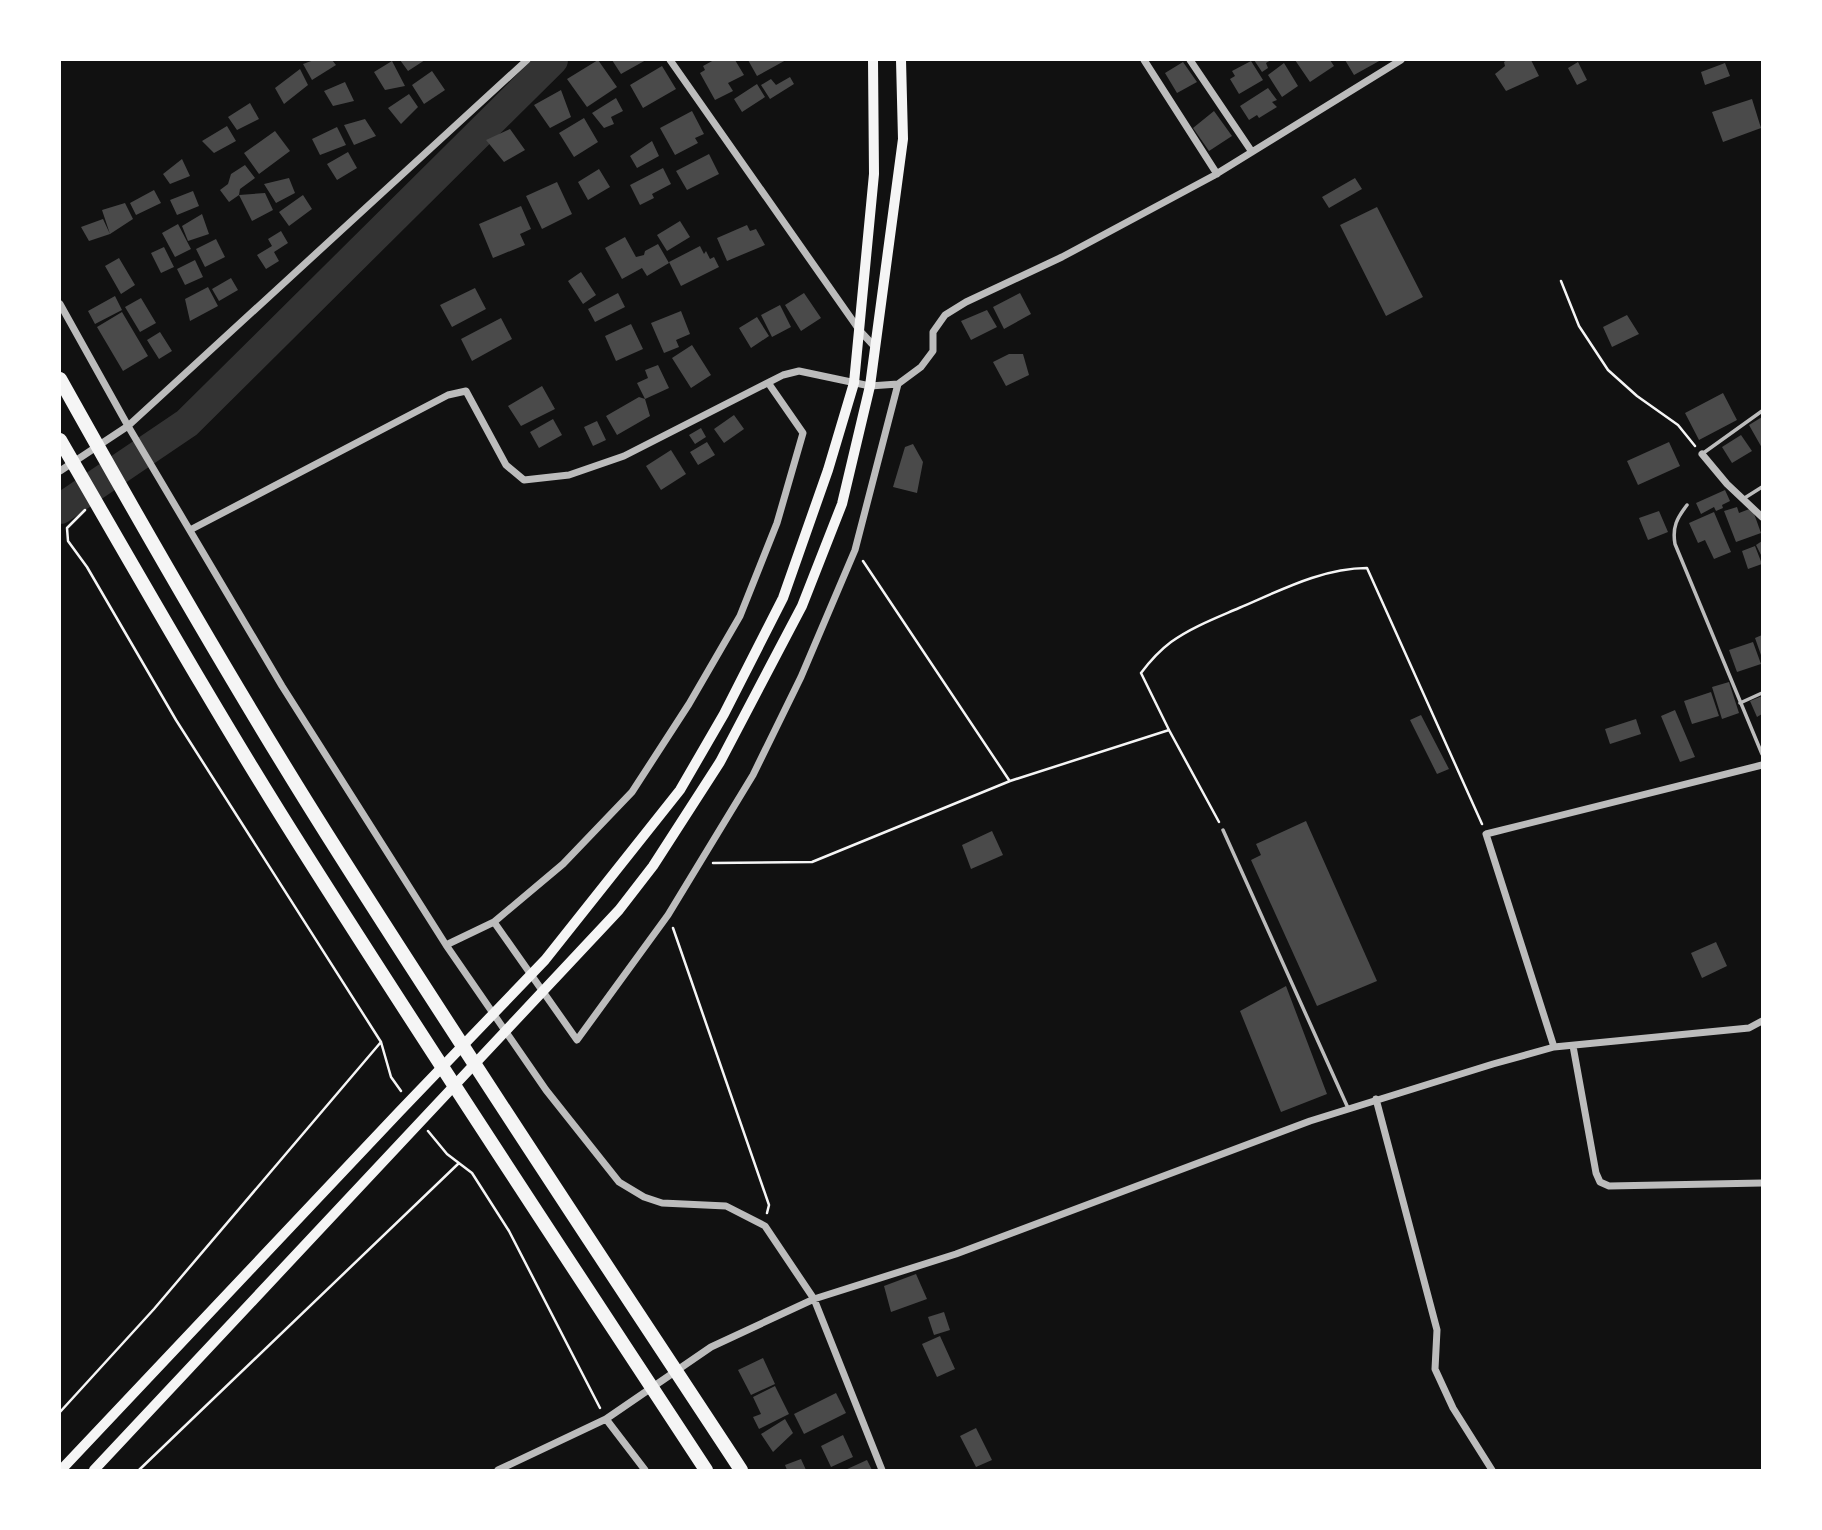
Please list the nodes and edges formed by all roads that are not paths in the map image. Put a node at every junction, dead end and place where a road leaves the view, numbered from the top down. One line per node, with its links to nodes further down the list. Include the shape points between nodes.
1 (527, 60): 19 (street)
2 (670, 60): 11 (street)
3 (873, 60): 11 (main road, via 874,174)
4 (901, 60): 12 (main road, via 903,139)
5 (1144, 60): 9 (street)
6 (1190, 60): 8 (street)
7 (1401, 60): 8 (street)
8 (1252, 152): 9 (street)
9 (1217, 174): 16 (street, via 945,315 933,332 933,351)
10 (60, 304): 19 (street)
11 (860, 331): 12 (street); 14 (main road)
12 (875, 347): 17 (main road)
13 (60, 379): 48 (highway, via 333,844)
14 (854, 383): 15 (street, via 799,371); 17 (street); 43 (main road, via 783,598 680,790 545,960)
15 (769, 384): 27 (street, via 624,456 569,475 524,480 506,465 466,391 448,395); 33 (street, via 803,433 777,523 740,616 632,792 563,864)
16 (898, 384): 17 (street); 33 (street, via 855,550 801,677 753,775 668,915 577,1040)
17 (870, 386): 44 (main road, via 842,504 802,606 720,762 653,866 619,910)
18 (1762, 411): 21 (lane)
19 (128, 426): 22 (street); 27 (street)
20 (62, 446): 47 (highway, via 94,509 301,848)
21 (1702, 454): 24 (street)
22 (60, 471)
23 (1762, 487): 24 (lane)
24 (1744, 499): 26 (street)
25 (1687, 505): 29 (lane, via 1676,521 1675,544)
26 (1762, 517)
27 (190, 530): 34 (street, via 282,686)
28 (1762, 693): 29 (lane)
29 (1740, 703): 30 (lane)
30 (1762, 754)
31 (1762, 765): 37 (street, via 1486,834)
32 (1223, 830): 39 (lane)
33 (494, 922): 34 (street)
34 (446, 945): 41 (street, via 546,1090 619,1182 662,1203 726,1206 765,1226)
35 (1762, 1021): 36 (street, via 1749,1028)
36 (1573, 1046): 37 (street); 40 (street, via 1600,1182 1609,1186)
37 (1554, 1048): 38 (street)
38 (1376, 1099): 39 (street); 50 (street, via 1437,1330 1435,1369)
39 (1348, 1108): 41 (street, via 956,1254)
40 (1762, 1183)
41 (814, 1299): 42 (street, via 711,1347); 49 (street)
42 (606, 1419): 45 (street); 46 (street)
43 (61, 1471)
44 (94, 1471)
45 (498, 1471)
46 (645, 1471)
47 (706, 1471)
48 (741, 1471)
49 (882, 1471)
50 (1492, 1471)

